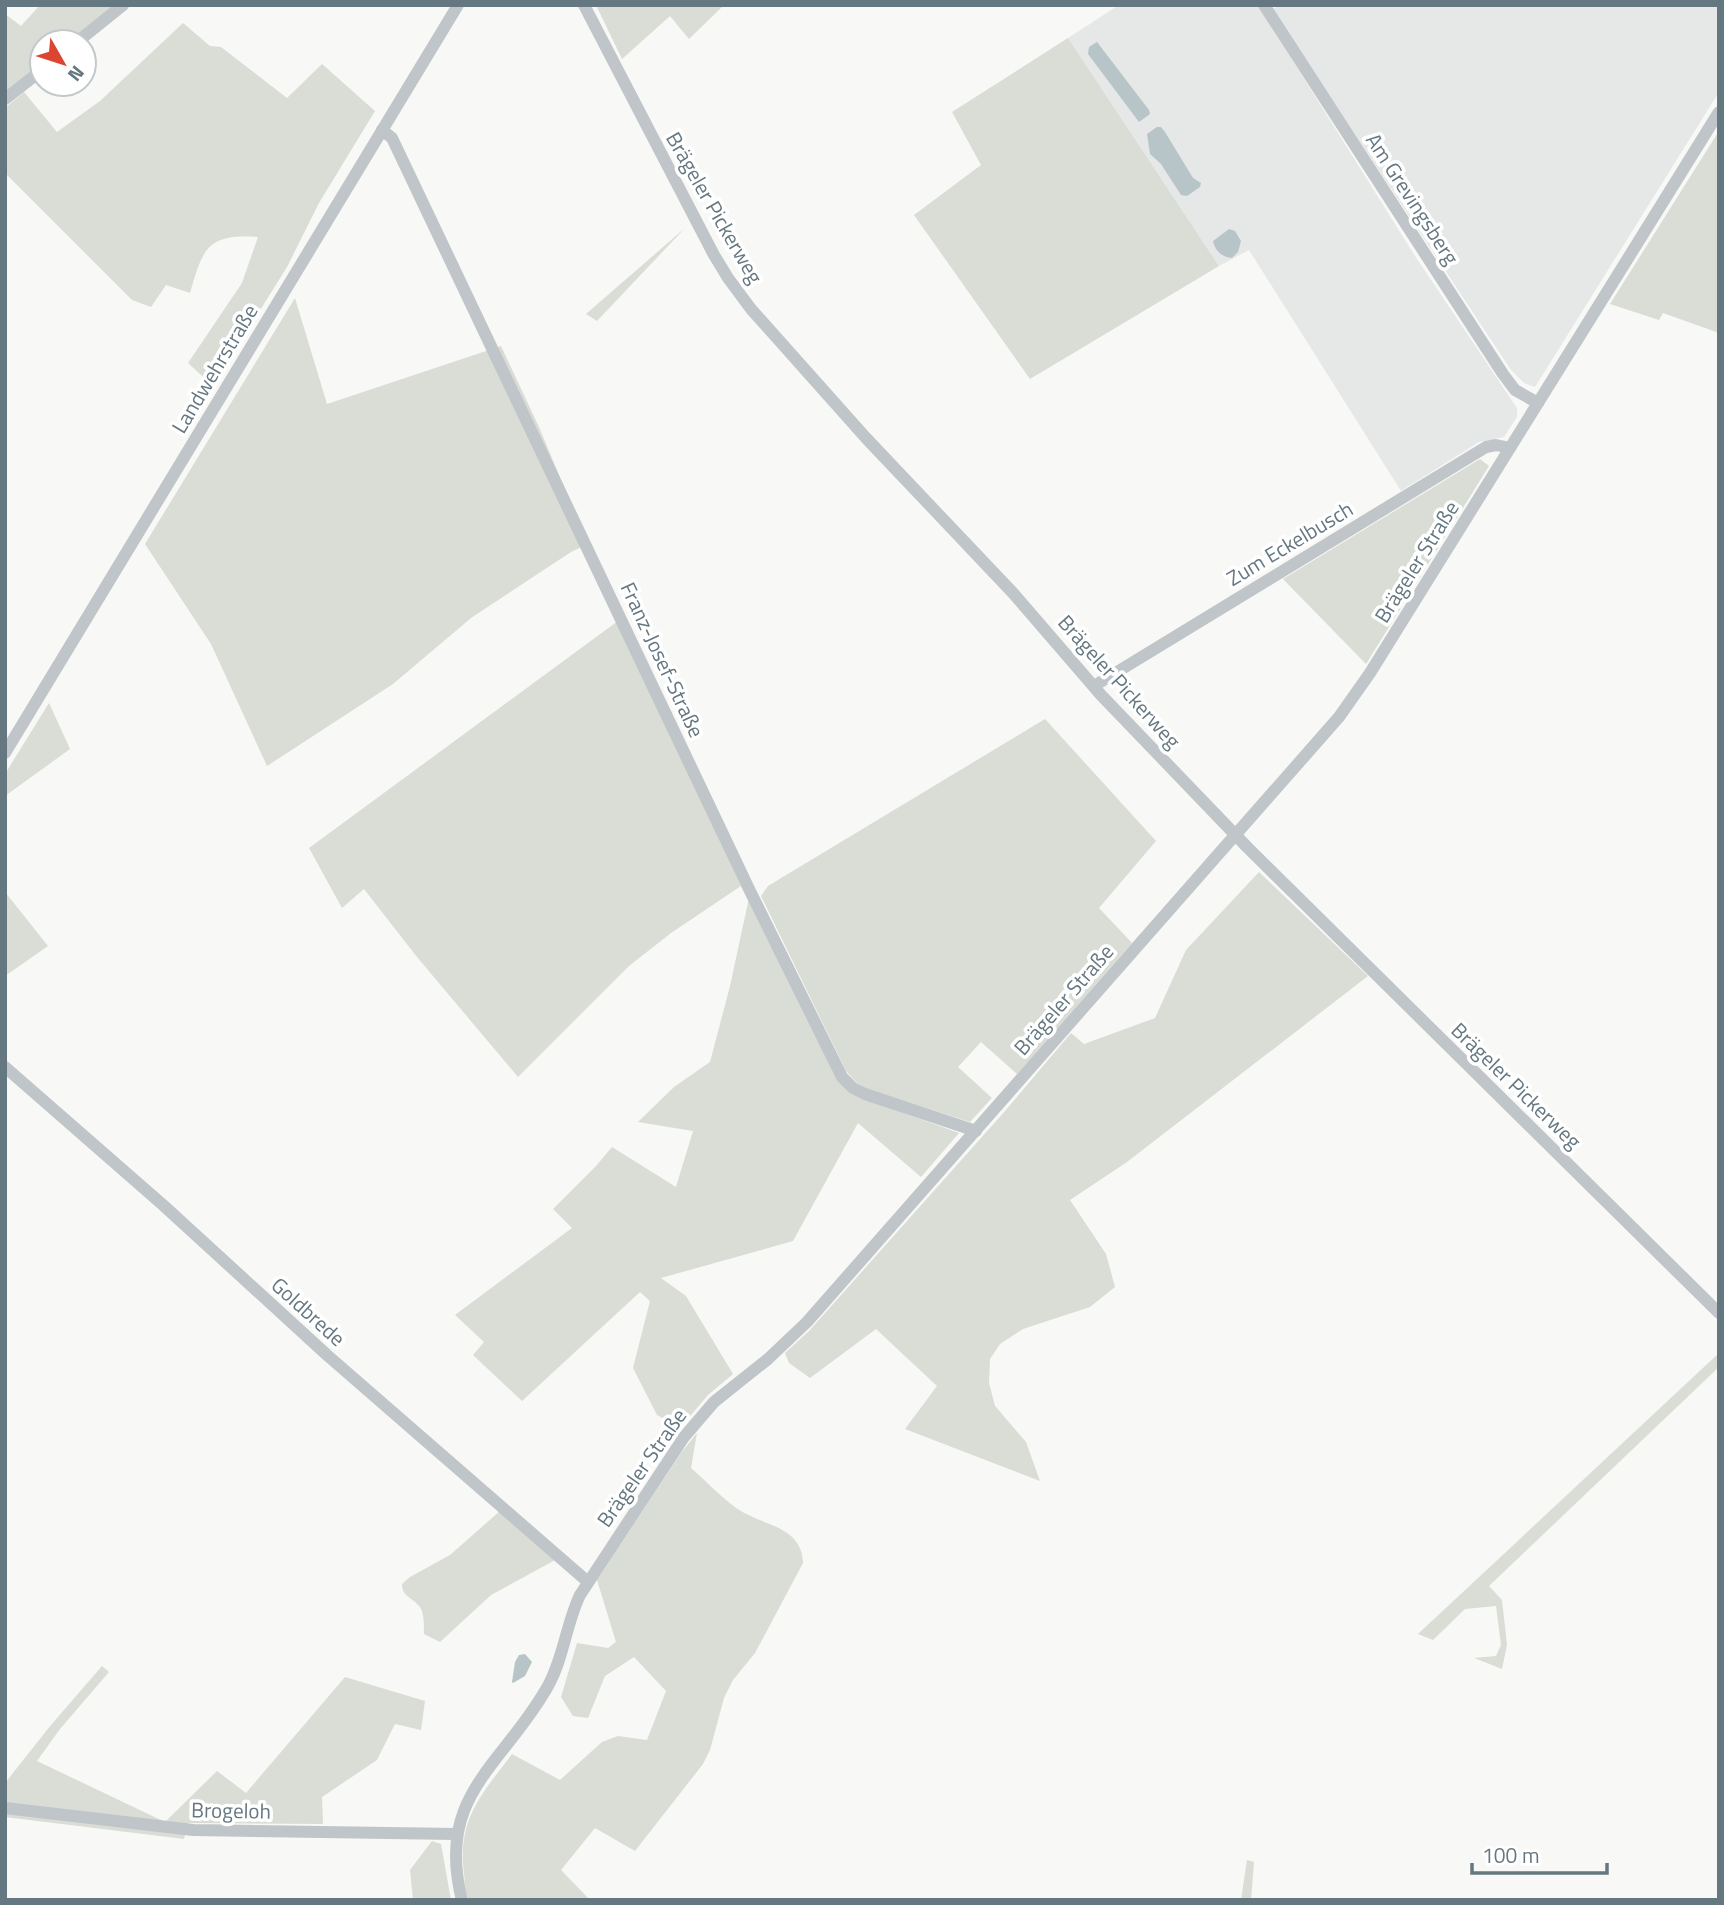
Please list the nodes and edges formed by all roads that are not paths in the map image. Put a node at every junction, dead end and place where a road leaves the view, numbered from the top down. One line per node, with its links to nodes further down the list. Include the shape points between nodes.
1 (123, 5): 5 (street)
2 (458, 5): 9 (street, Landwehrstraße)
3 (584, 5): 12 (street, Brägeler Pickerweg, via 728,278 751,309)
4 (1264, 5): 10 (street, Am Grevingsberg, via 1503,374 1515,390)
5 (94, 28)
6 (28, 81): 7 (street)
7 (5, 100)
8 (1719, 112): 10 (street, Brägeler Straße)
9 (382, 131): 13 (street, Landwehrstraße); 16 (street, Franz-Josef-Straße, via 392,138 842,1077 865,1094)
10 (1538, 403): 11 (street, Brägeler Straße)
11 (1510, 448): 12 (street, Zum Eckelbusch, via 1486,447); 14 (street, Brägeler Straße, via 1356,695)
12 (1094, 686): 14 (street, Brägeler Pickerweg)
13 (5, 753)
14 (1236, 835): 16 (street, Brägeler Straße); 17 (street, Brägeler Pickerweg)
15 (5, 1067): 18 (street, Goldbrede)
16 (976, 1130): 18 (street, Brägeler Straße, via 807,1322 698,1419)
17 (1719, 1313)
18 (588, 1582): 20 (street, Brägeler Straße, via 573,1608 550,1683 474,1790)
19 (5, 1808): 20 (street, Brogeloh, via 193,1830)
20 (456, 1834): 21 (street, Brägeler Straße, via 455,1864)
21 (462, 1900)

